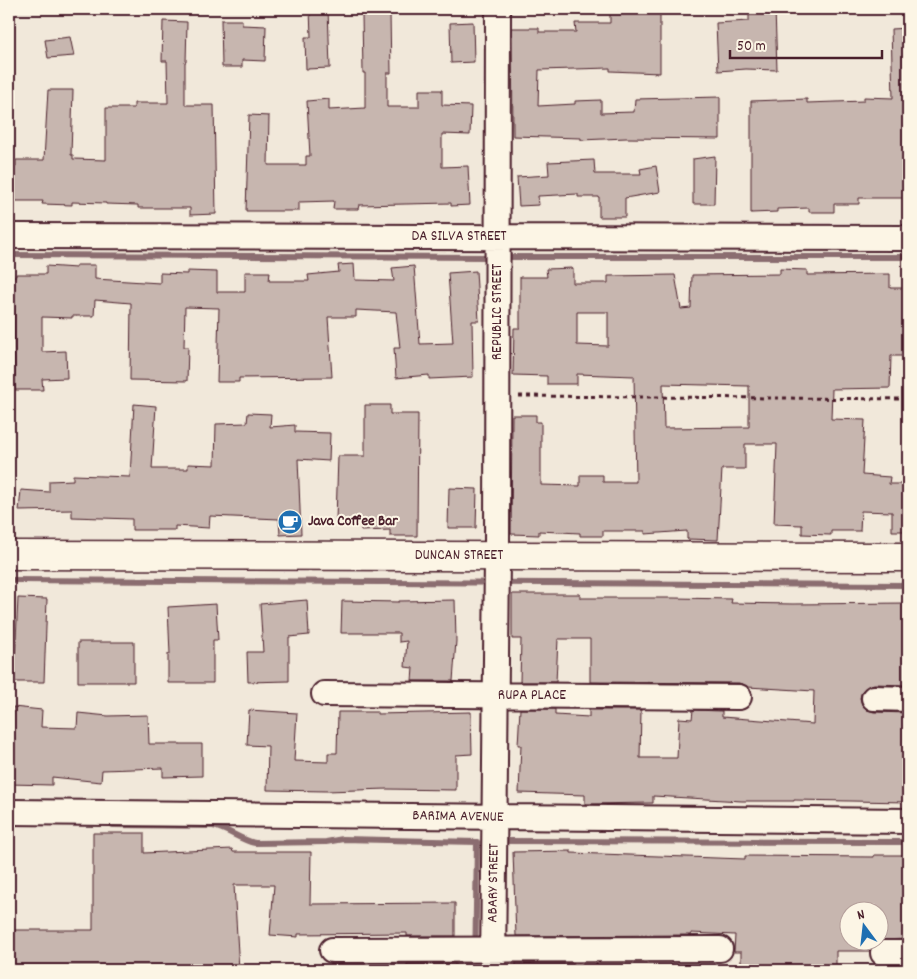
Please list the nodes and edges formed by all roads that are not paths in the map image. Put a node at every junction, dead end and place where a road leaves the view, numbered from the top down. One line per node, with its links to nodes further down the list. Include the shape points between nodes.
1 (498, 9): 4 (street, REPUBLIC STREET)
2 (9, 236): 4 (street, DA SILVA STREET)
3 (908, 238): 4 (street, DA SILVA STREET)
4 (498, 240): 7 (street, REPUBLIC STREET)
5 (9, 556): 7 (street, DUNCAN STREET)
6 (908, 557): 7 (street, DUNCAN STREET)
7 (497, 562): 9 (street, ABARY STREET)
8 (324, 694): 9 (street, RUPA PLACE)
9 (496, 696): 10 (street, RUPA PLACE); 15 (street, ABARY STREET)
10 (739, 697)
11 (874, 698): 12 (street)
12 (908, 699)
13 (9, 812): 15 (street, BARIMA AVENUE)
14 (908, 821): 15 (street, BARIMA AVENUE)
15 (494, 822): 20 (street, ABARY STREET)
16 (332, 950): 20 (street)
17 (720, 950): 20 (street)
18 (883, 953): 19 (street)
19 (908, 953)
20 (485, 955)

